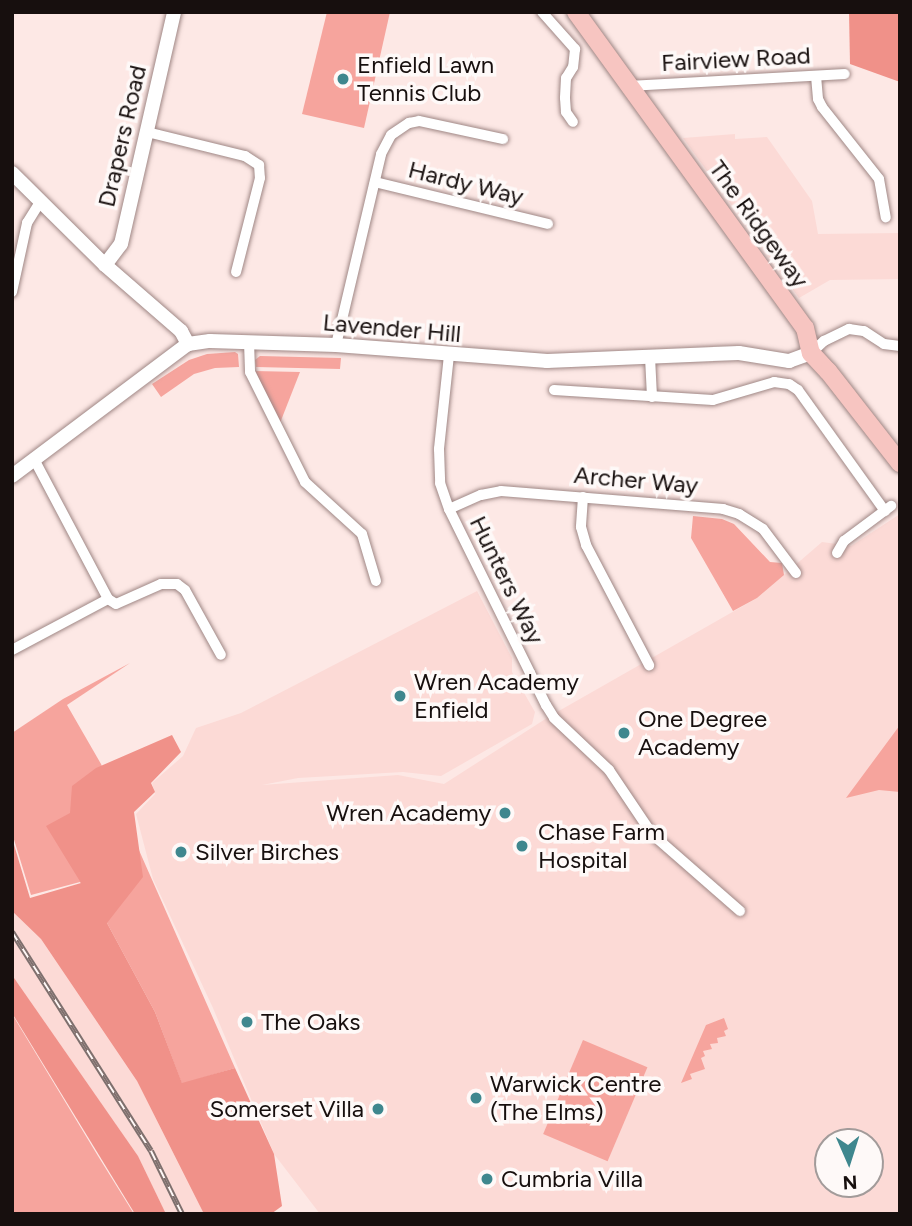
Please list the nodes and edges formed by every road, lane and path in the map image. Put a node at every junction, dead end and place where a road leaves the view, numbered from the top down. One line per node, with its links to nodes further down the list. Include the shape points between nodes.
1 (174, 12): 8 (street, Drapers Road)
2 (542, 12): 7 (street, via 575,49 565,98)
3 (576, 12): 6 (main road, The Ridgeway)
4 (845, 74): 5 (street, Fairview Road)
5 (816, 76): 6 (street, Fairview Road); 13 (street, via 822,107 878,179)
6 (629, 86): 22 (main road, The Ridgeway, via 805,328)
7 (573, 122)
8 (147, 132): 15 (street, Drapers Road, via 121,244); 16 (street, via 245,156 259,165 260,178)
9 (503, 139): 11 (street, Hardy Way, via 430,121 409,123 385,145)
10 (12, 173): 12 (street)
11 (375, 182): 14 (street, Hardy Way); 20 (street, Hardy Way)
12 (41, 201): 15 (street); 17 (street, via 27,223)
13 (886, 217)
14 (548, 224)
15 (105, 265): 19 (street, via 181,331)
16 (236, 272)
17 (12, 292)
18 (249, 342): 19 (street, Lavender Hill); 20 (street, Lavender Hill); 34 (street, via 250,372 305,482 362,534)
19 (187, 345): 27 (street)
20 (336, 345): 23 (street, Lavender Hill)
21 (900, 346): 22 (street, via 888,346 864,331 849,329)
22 (811, 353): 24 (street, Lavender Hill, via 789,360 739,354); 28 (main road, The Ridgeway)
23 (449, 355): 24 (street, Lavender Hill, via 547,361); 31 (street, Hunters Way, via 438,471)
24 (650, 357): 26 (street)
25 (554, 390): 26 (street)
26 (652, 397): 32 (street, via 713,400 774,382 798,390 888,508 844,541)
27 (34, 459): 29 (street); 35 (street)
28 (900, 463)
29 (12, 476)
30 (583, 497): 31 (street, Archer Way, via 491,492); 33 (street, Archer Way, via 739,514 762,529); 38 (street, via 586,545)
31 (449, 509): 39 (street, Hunters Way, via 554,718 610,770 652,834)
32 (836, 553)
33 (796, 573)
34 (376, 581)
35 (108, 599): 36 (street); 37 (street, via 116,604 161,584 177,584 185,590)
36 (12, 650)
37 (221, 654)
38 (649, 665)
39 (740, 911)

